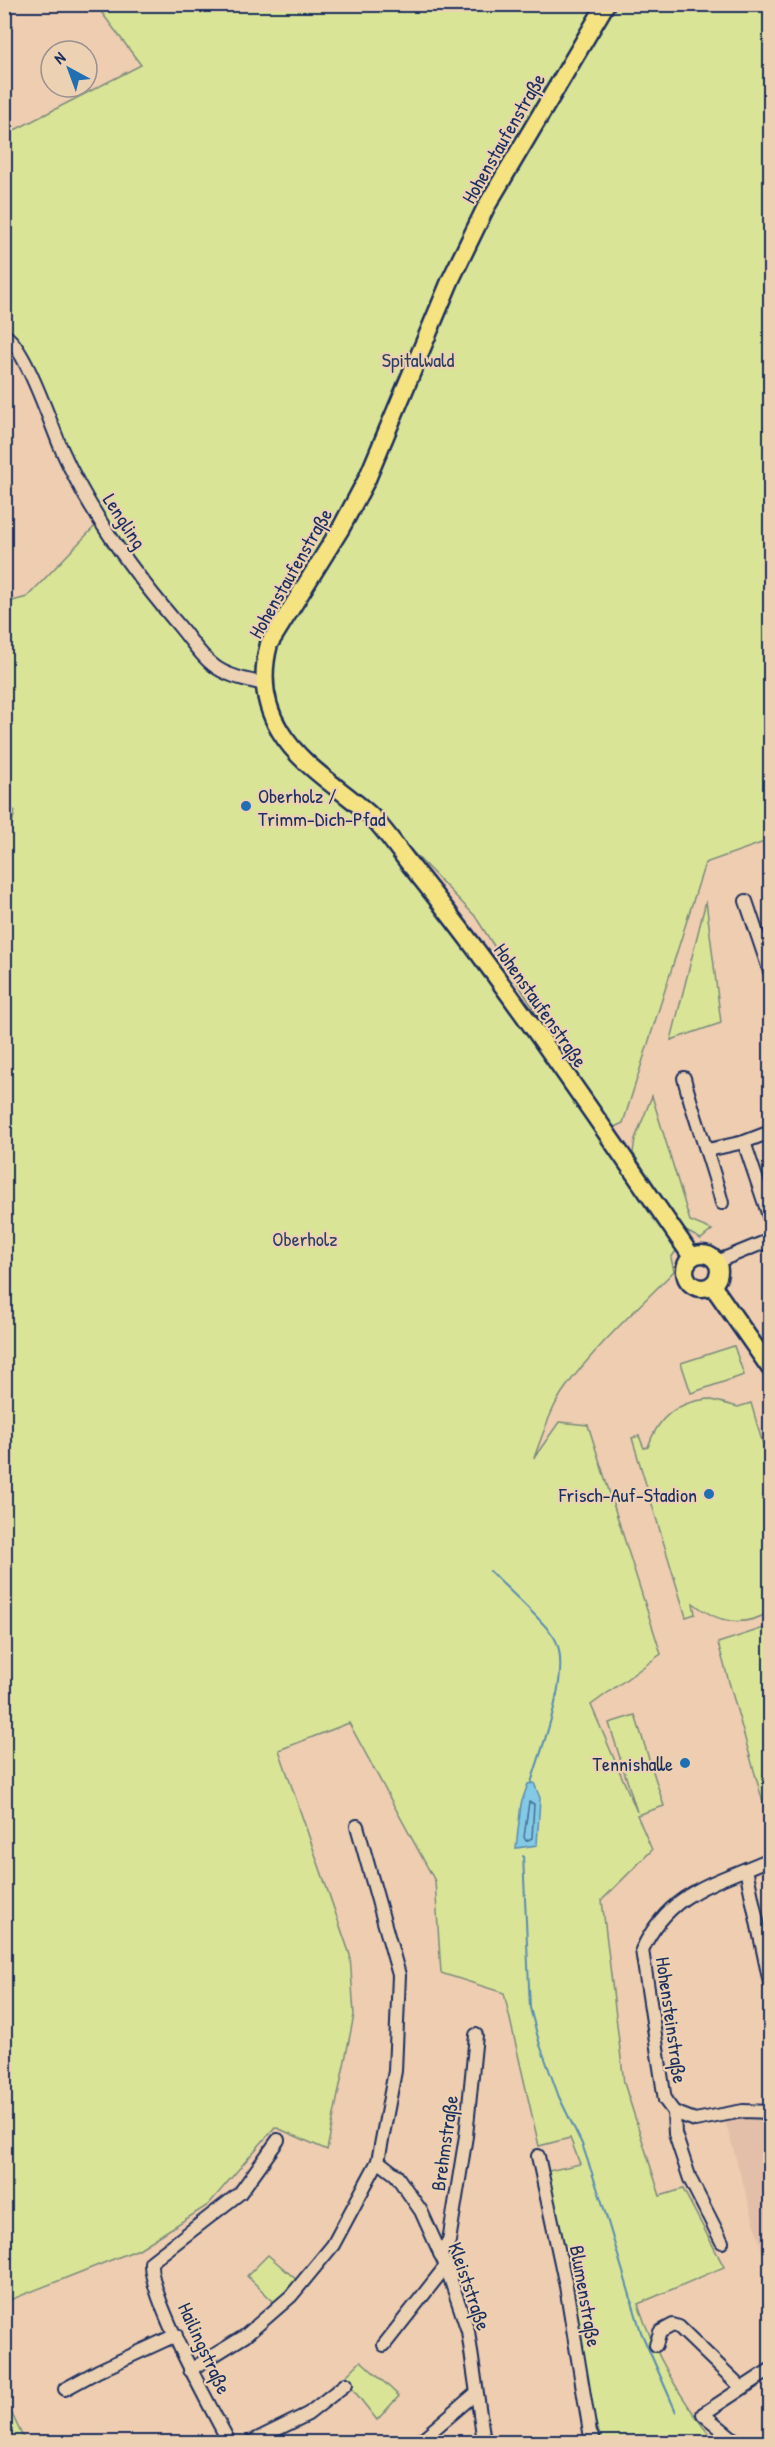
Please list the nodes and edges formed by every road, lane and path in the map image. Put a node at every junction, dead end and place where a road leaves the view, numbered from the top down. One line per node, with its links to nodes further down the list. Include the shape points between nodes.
1 (606, 4): 3 (main road, Hohenstaufenstraße, via 486,207 451,279 367,480 269,644)
2 (4, 335): 3 (street, Lengling, via 22,356 62,450 99,522 155,598 213,665)
3 (264, 684): 13 (main road, Hohenstaufenstraße, via 270,712 280,732 303,759 371,816 464,932)
4 (746, 901): 5 (street)
5 (771, 972)
6 (684, 1078): 9 (street, via 700,1138)
7 (771, 1132): 8 (street)
8 (744, 1142): 9 (street); 11 (street)
9 (708, 1150): 10 (street)
10 (722, 1203)
11 (771, 1219)
12 (771, 1240): 14 (street)
13 (692, 1257): 14 (main road, via 708,1255); 15 (main road, via 686,1266 688,1282 699,1288)
14 (716, 1262): 15 (main road, via 719,1274)
15 (712, 1285): 16 (main road)
16 (771, 1368)
17 (357, 1826): 26 (street, via 399,1975 394,2071)
18 (771, 1859): 19 (street, Hohensteinstraße)
19 (746, 1869): 20 (street); 22 (street, Hohensteinstraße, via 708,1882 675,1905 651,1932 642,1950 664,2100)
20 (771, 1983)
21 (476, 2035): 28 (street, Brehmstraße, via 466,2136)
22 (674, 2112): 23 (street, Hohensteinstraße, via 695,2120 743,2110); 27 (street, Hohensteinstraße, via 675,2134 690,2179)
23 (771, 2112)
24 (278, 2140): 29 (street, Hailingstraße, via 240,2193 152,2262)
25 (538, 2157): 42 (street, Blumenstraße)
26 (378, 2161): 28 (street, Kleiststraße, via 396,2175 421,2211); 32 (street, via 333,2246 291,2296 245,2336)
27 (722, 2242)
28 (443, 2260): 30 (street, Brehmstraße); 37 (street, Kleiststraße, via 468,2331)
29 (176, 2335): 32 (street, Hailingstraße); 36 (street)
30 (384, 2345)
31 (656, 2345): 35 (street, via 660,2332 673,2325 679,2327)
32 (190, 2370): 38 (street, Hailingstraße)
33 (771, 2370): 35 (street)
34 (346, 2384): 39 (street, via 308,2414)
35 (741, 2387): 43 (street, via 703,2414)
36 (65, 2389)
37 (476, 2394): 40 (street); 41 (street, Kleiststraße)
38 (229, 2442)
39 (251, 2442)
40 (420, 2442)
41 (484, 2442)
42 (595, 2442)
43 (737, 2442)

